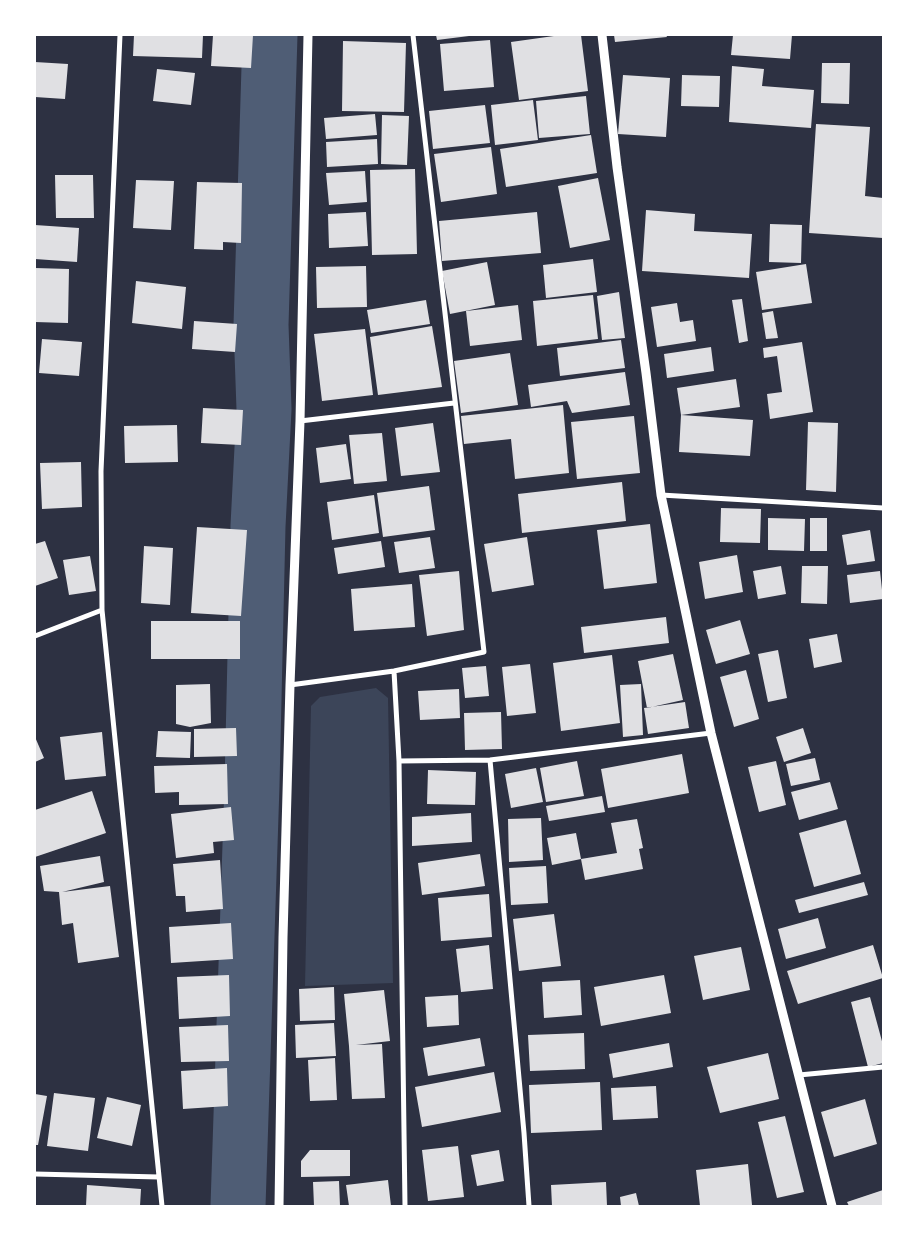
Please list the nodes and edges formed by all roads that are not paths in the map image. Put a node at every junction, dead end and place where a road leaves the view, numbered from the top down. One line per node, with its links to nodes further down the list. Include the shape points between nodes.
1 (120, 35): 9 (street, via 101,471)
2 (308, 35): 6 (street)
3 (413, 35): 5 (street)
4 (602, 35): 7 (street)
5 (454, 403): 6 (street); 11 (street, via 484,652)
6 (300, 421): 12 (street)
7 (661, 494): 8 (street); 13 (street)
8 (883, 508)
9 (102, 610): 10 (street); 19 (street)
10 (35, 636)
11 (394, 671): 12 (street); 15 (street)
12 (290, 685): 21 (street)
13 (711, 733): 14 (street); 17 (street)
14 (490, 760): 15 (street); 23 (street)
15 (399, 762): 22 (street)
16 (883, 1067): 17 (street)
17 (799, 1074): 24 (street)
18 (35, 1174): 19 (street)
19 (159, 1177): 20 (street)
20 (162, 1206)
21 (279, 1206)
22 (405, 1206)
23 (529, 1206)
24 (832, 1206)

